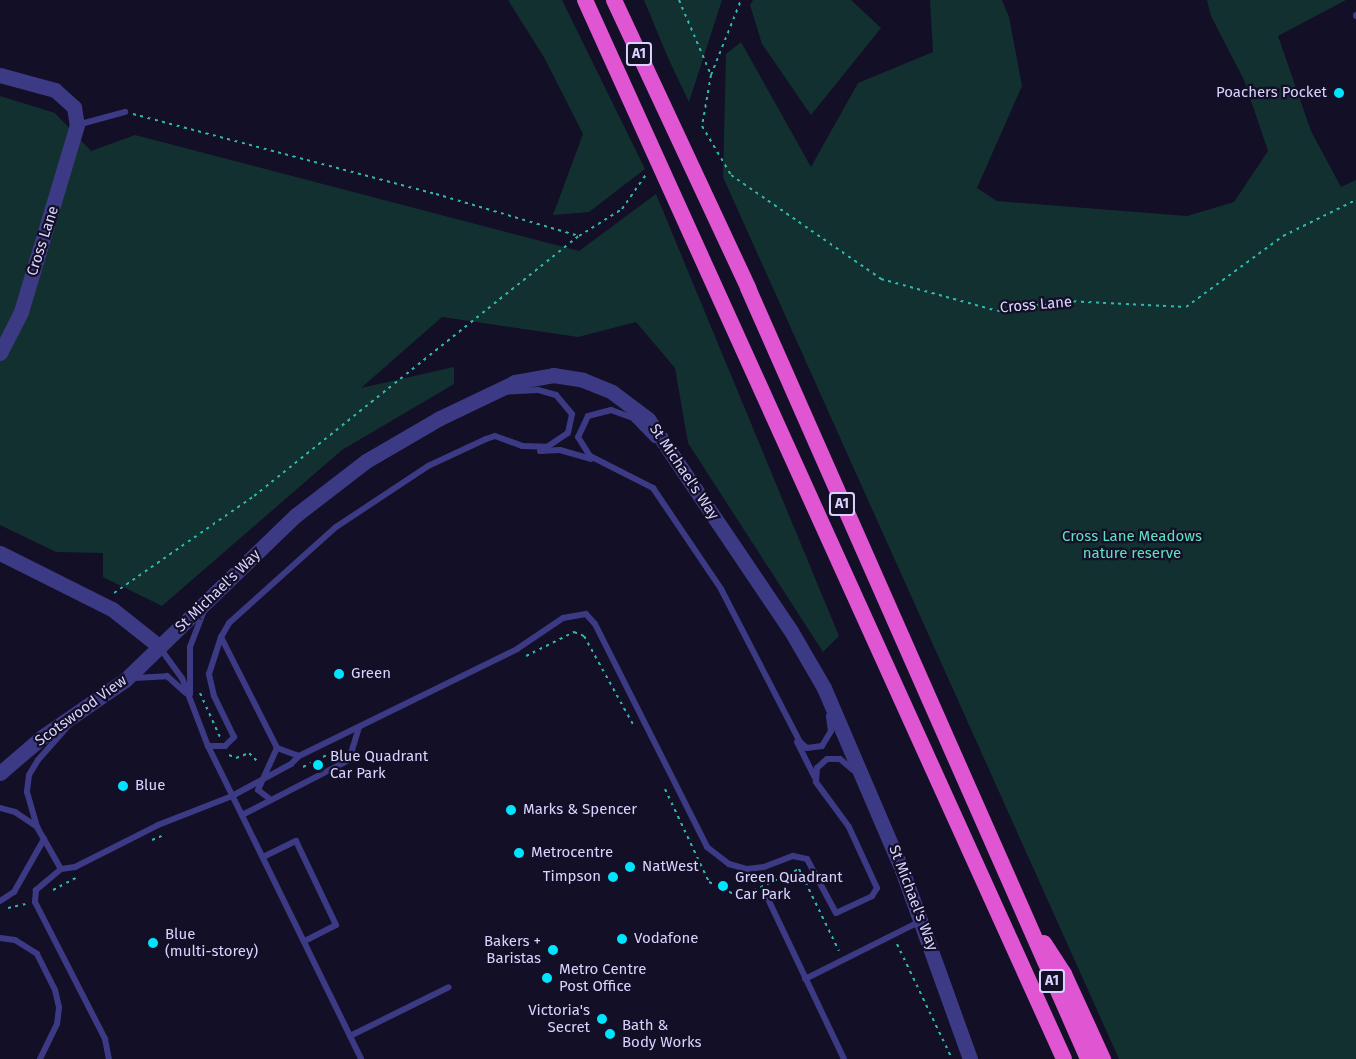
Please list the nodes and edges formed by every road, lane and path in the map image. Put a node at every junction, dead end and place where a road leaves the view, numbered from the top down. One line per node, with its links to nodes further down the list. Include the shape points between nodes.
1 (585, 0): 61 (highway, A1)
2 (614, 0): 53 (highway, A1, via 748,288)
3 (679, 0): 6 (path)
4 (741, 0): 6 (path)
5 (0, 75): 8 (street, via 55,90 74,107)
6 (711, 75): 10 (path, Cross Lane, via 702,126 731,175 881,279 998,310 1066,301 1186,307 1283,236)
7 (125, 112): 8 (lane); 11 (path, via 413,187)
8 (77, 125): 12 (street, Cross Lane, via 21,312)
9 (647, 172): 11 (path, via 622,209)
10 (1356, 200)
11 (579, 236): 19 (path, via 254,496)
12 (0, 353)
13 (493, 393): 14 (lane, via 547,392 563,401 572,414 571,428 563,439 547,447); 16 (street, St Michael's Way, via 515,382 553,375 583,380 638,409); 18 (street, St Michael's Way, via 440,418 358,467 296,515)
14 (522, 446): 15 (lane, via 560,450); 20 (lane, via 504,438 486,439 400,483 336,526 229,622)
15 (598, 461): 16 (lane, via 581,445 579,430 588,416 611,410 633,418); 29 (lane, via 653,488 722,589)
16 (681, 469): 24 (street, St Michael's Way, via 791,631)
17 (0, 553): 19 (street)
18 (210, 598): 21 (street, St Michael's Way); 25 (lane, via 190,647)
19 (104, 604): 21 (street, via 139,627)
20 (220, 637): 31 (lane, via 209,674 214,696 234,737 225,746); 32 (lane)
21 (160, 647): 23 (street, Scotswood View); 25 (lane, via 175,666)
22 (521, 658): 28 (path, via 574,633 584,636)
23 (125, 680): 25 (lane, via 155,674 167,676); 26 (street, Scotswood View)
24 (824, 688): 29 (lane, via 831,731 828,740 818,748 807,748); 43 (street, St Michael's Way)
25 (190, 698): 31 (lane)
26 (80, 712): 35 (street, Scotswood View); 44 (lane, via 29,775 27,792)
27 (360, 728): 30 (lane); 33 (lane); 37 (lane, via 517,649 563,618 581,613 595,624 707,848 729,864 747,869 793,856 807,859 836,913 876,893 877,888 849,827)
28 (638, 733)
29 (793, 733): 37 (lane)
30 (355, 740): 34 (path); 40 (lane, via 353,753 343,765)
31 (208, 746): 39 (lane)
32 (276, 748): 33 (lane); 36 (lane)
33 (299, 756): 36 (lane)
34 (300, 769)
35 (0, 773)
36 (267, 776): 39 (lane); 40 (lane, via 258,790)
37 (816, 778): 43 (lane, via 817,768 827,759 847,763)
38 (663, 785): 60 (path, via 709,882 740,897 799,869)
39 (232, 796): 42 (lane); 49 (lane, via 75,867)
40 (271, 800): 42 (lane)
41 (0, 808): 44 (lane, via 15,812)
42 (242, 815): 48 (lane)
43 (881, 819): 56 (street, St Michael's Way)
44 (37, 827): 46 (lane)
45 (170, 832): 47 (path)
46 (44, 839): 49 (lane); 52 (lane, via 14,892)
47 (151, 841)
48 (262, 857): 58 (lane); 58 (lane, via 296,841 336,925)
49 (61, 869): 54 (lane, via 36,890)
50 (84, 874): 54 (path)
51 (768, 899): 62 (lane)
52 (0, 901)
53 (1018, 901): 73 (highway, A1); 74 (highway, via 1064,974)
54 (36, 902): 55 (path); 66 (lane, via 105,1039)
55 (0, 911)
56 (922, 921): 60 (lane); 70 (street, St Michael's Way)
57 (0, 938): 65 (lane, via 15,940 37,954 55,990 57,1024)
58 (304, 941): 64 (lane)
59 (888, 949): 69 (path, via 898,944)
60 (842, 961): 62 (lane)
61 (1023, 973): 71 (highway); 72 (highway, A1)
62 (805, 979): 68 (lane)
63 (449, 987): 64 (lane)
64 (350, 1036): 67 (lane)
65 (39, 1059)
66 (109, 1059)
67 (361, 1059)
68 (844, 1059)
69 (952, 1059)
70 (970, 1059)
71 (1057, 1059)
72 (1064, 1059)
73 (1088, 1059)
74 (1103, 1059)

